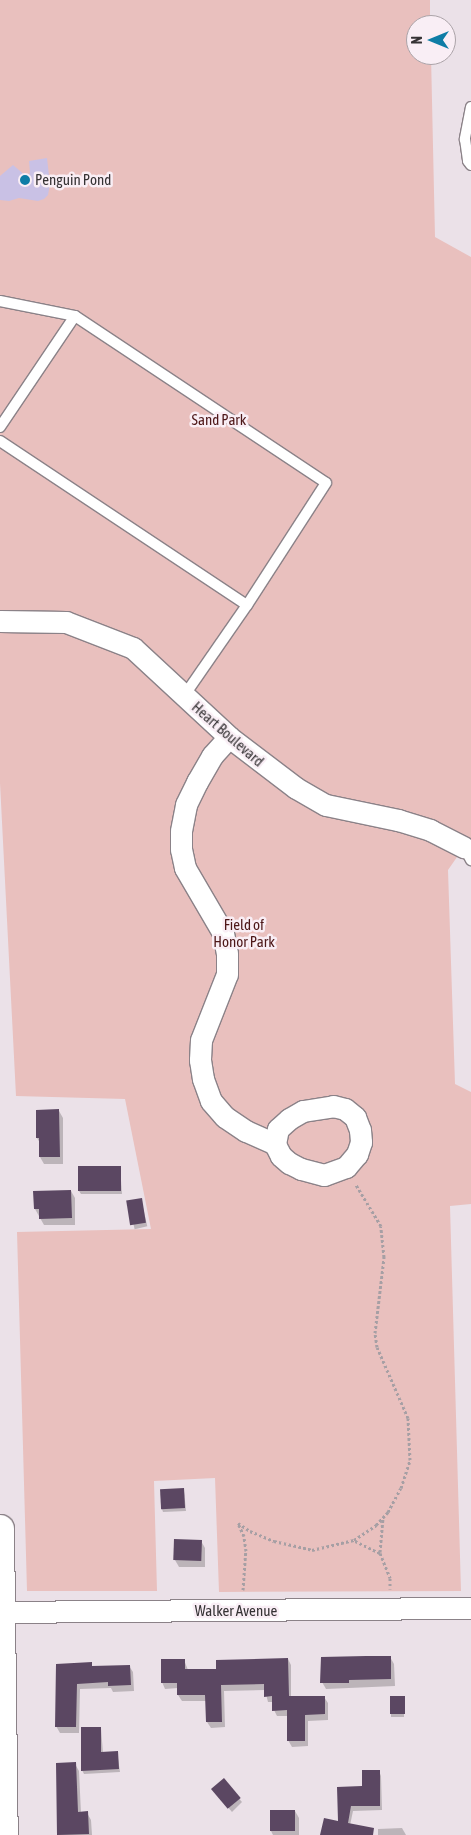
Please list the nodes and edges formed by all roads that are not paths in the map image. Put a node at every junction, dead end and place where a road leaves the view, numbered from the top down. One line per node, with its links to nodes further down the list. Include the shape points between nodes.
1 (471, 107): 2 (lane, via 465,139)
2 (471, 165)
3 (0, 301): 4 (lane)
4 (75, 316): 5 (lane); 7 (lane, via 326,483)
5 (0, 426)
6 (0, 441): 7 (lane)
7 (247, 605): 9 (lane)
8 (0, 621): 9 (street, Heart Boulevard, via 66,622 133,648)
9 (184, 696): 10 (street, Heart Boulevard)
10 (230, 737): 11 (street, Heart Boulevard, via 296,788 326,805 430,830); 12 (street, via 212,756 197,782 186,805 181,831 185,868 223,933 227,953 227,974 201,1040 200,1060 211,1101 225,1117)
11 (469, 850)
12 (275, 1144): 12 (street, via 278,1129 289,1119 303,1111 333,1106 345,1109 355,1117 360,1130 358,1154 346,1167 324,1175 301,1169 281,1156)
13 (0, 1529): 15 (main road)
14 (471, 1608): 15 (street, Walker Avenue)
15 (1, 1612): 16 (main road)
16 (4, 1835)

